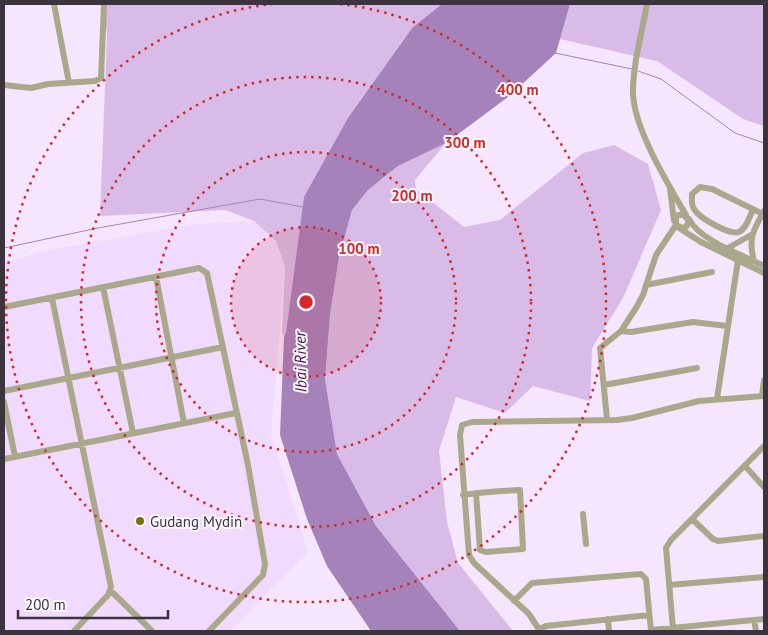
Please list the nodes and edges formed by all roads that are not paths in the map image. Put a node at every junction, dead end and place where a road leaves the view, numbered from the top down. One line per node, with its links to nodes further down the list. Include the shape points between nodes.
1 (54, 4): 4 (street)
2 (104, 4): 4 (street, via 102,76 95,81)
3 (647, 4): 6 (street, via 637,57 634,103)
4 (69, 83): 5 (street, via 31,88)
5 (4, 85)
6 (669, 186): 9 (street); 10 (street)
7 (754, 209): 7 (street, via 744,228 738,232 728,231 698,214 691,201 692,194 700,187 706,187); 8 (street)
8 (764, 212): 11 (street)
9 (688, 217): 10 (street, via 680,214); 10 (street, via 686,227); 12 (street, via 700,233)
10 (676, 224): 13 (street, via 701,242); 19 (street, via 656,255)
11 (751, 235): 12 (street); 14 (street)
12 (728, 248): 14 (street)
13 (738, 260): 17 (street); 23 (street)
14 (754, 261): 15 (street)
15 (764, 266)
16 (712, 272): 19 (street)
17 (764, 273)
18 (156, 277): 20 (street); 25 (street, via 200,268 207,273); 26 (street)
19 (646, 285): 24 (street, via 636,308)
20 (103, 287): 21 (street); 27 (street)
21 (52, 298): 22 (street); 29 (street)
22 (4, 307)
23 (727, 326): 24 (street, via 692,322); 34 (street)
24 (620, 331): 31 (street, via 600,348)
25 (223, 347): 26 (street); 36 (street)
26 (171, 358): 27 (street); 38 (street)
27 (120, 368): 29 (street); 39 (street)
28 (697, 368): 31 (street)
29 (68, 378): 32 (street); 40 (street)
30 (764, 380): 33 (street)
31 (604, 384): 37 (street)
32 (4, 391)
33 (763, 396): 34 (street)
34 (718, 399): 37 (street, via 632,418)
35 (4, 402): 42 (street)
36 (236, 414): 38 (street); 65 (street, via 254,494 265,570)
37 (607, 419): 47 (street, via 466,423 460,429)
38 (184, 423): 39 (street)
39 (133, 433): 40 (street)
40 (81, 444): 42 (street); 54 (street)
41 (764, 446): 44 (street)
42 (15, 457): 43 (street)
43 (4, 459)
44 (745, 466): 45 (street); 49 (street)
45 (764, 487)
46 (476, 493): 46 (street, via 520,490 524,549 480,550); 47 (street)
47 (463, 495): 55 (street, via 467,547 473,561)
48 (584, 514): 51 (street)
49 (692, 519): 50 (street, via 718,541); 53 (street, via 666,548)
50 (764, 536)
51 (586, 544)
52 (764, 577): 53 (street)
53 (669, 586): 60 (street)
54 (111, 591): 63 (street); 64 (street)
55 (514, 601): 56 (street, via 532,583 638,573 646,579); 61 (street)
56 (649, 615): 57 (street); 62 (street)
57 (608, 619): 61 (street); 66 (street)
58 (764, 619): 59 (street)
59 (754, 620): 60 (street); 67 (street)
60 (673, 629): 62 (street)
61 (539, 630)
62 (653, 630)
63 (74, 631)
64 (152, 631)
65 (209, 631)
66 (609, 631)
67 (756, 631)

